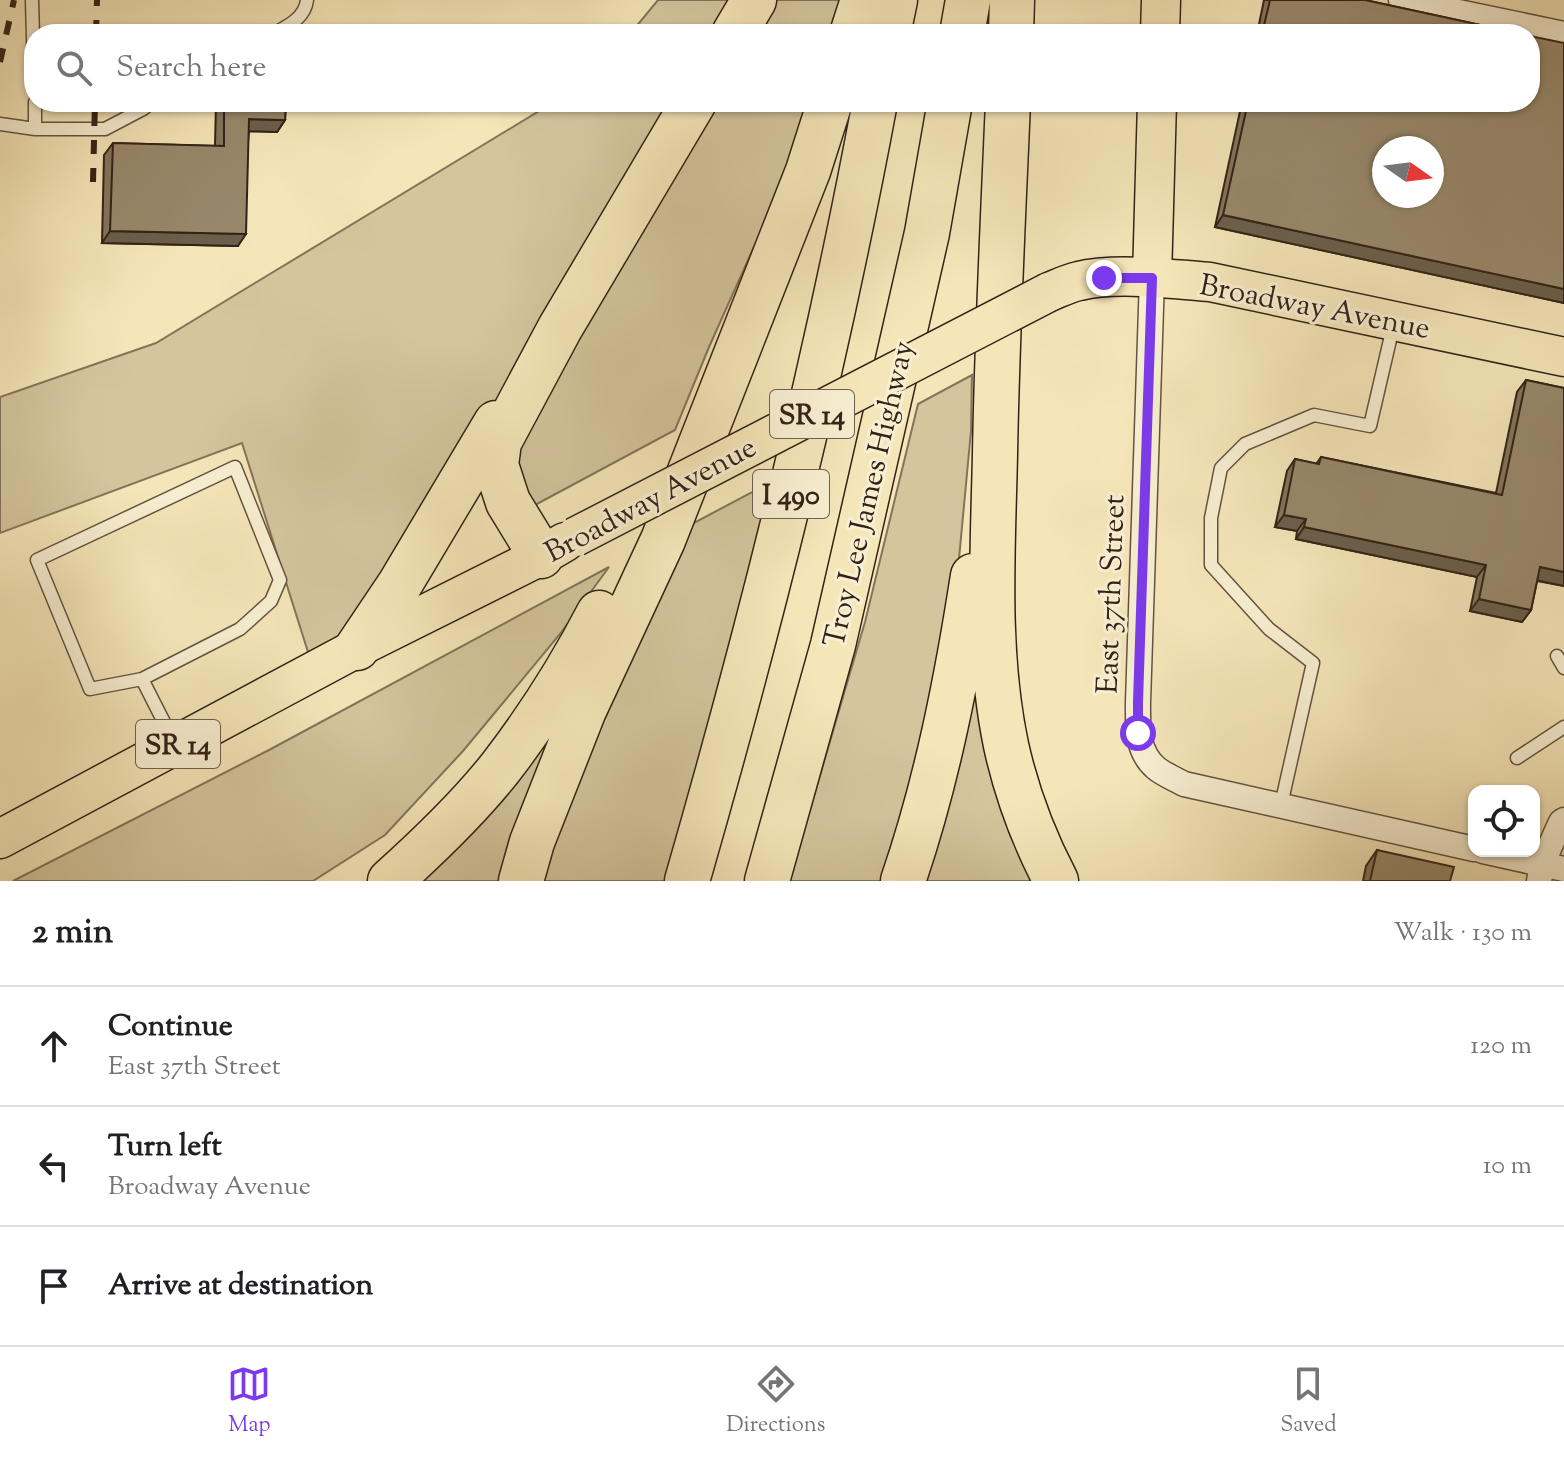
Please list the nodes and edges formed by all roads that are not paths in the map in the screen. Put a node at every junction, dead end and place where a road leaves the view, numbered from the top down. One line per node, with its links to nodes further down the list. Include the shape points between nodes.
1 (32, 0): 8 (lane)
2 (307, 0): 9 (lane)
3 (754, 0): 10 (highway)
4 (968, 0): 11 (highway)
5 (1012, 0): 12 (highway)
6 (1161, 0): 13 (main road)
7 (1401, 0): 14 (street)
8 (33, 24)
9 (292, 24)
10 (740, 24)
11 (964, 24)
12 (1011, 24)
13 (1160, 24)
14 (1516, 24)
15 (1540, 29): 16 (street)
16 (1564, 34)
17 (35, 112): 26 (lane)
18 (137, 112): 26 (lane, via 105,129)
19 (688, 112): 30 (highway)
20 (827, 112): 29 (highway)
21 (873, 112): 49 (highway, I 490, via 781,536)
22 (948, 112): 50 (highway, Troy Lee James Highway / I 490, via 927,233 837,630)
23 (1008, 112): 32 (highway)
24 (1157, 112): 27 (main road)
25 (0, 124): 26 (lane)
26 (35, 129)
27 (1152, 278): 28 (main road, Broadway Avenue / SR 14, via 1210,282); 33 (main road, Broadway Avenue / SR 14, bridge, via 1091,279 1049,292); 41 (street, East 37th Street, via 1138,702 1142,752 1156,768 1184,784)
28 (1395, 321): 31 (main road, Broadway Avenue / SR 14); 41 (lane, via 1370,426 1314,415 1245,444 1221,468 1211,518 1211,565 1269,629 1313,663)
29 (749, 323): 47 (highway, via 573,662 500,768); 48 (highway, via 663,540 584,710)
30 (560, 328): 33 (highway, via 499,442 496,465 508,502); 34 (highway)
31 (1564, 357)
32 (996, 379): 51 (highway, via 973,578 952,700); 52 (highway, via 992,607 997,686 1006,746)
33 (558, 546): 34 (main road, Broadway Avenue / SR 14)
34 (357, 648): 39 (main road, Broadway Avenue / SR 14)
35 (1557, 656): 36 (lane)
36 (1564, 668)
37 (142, 679): 37 (lane, via 90,689 37,560 235,467 280,580 271,601 240,629); 39 (lane)
38 (1564, 727): 40 (lane)
39 (175, 745): 43 (main road, Broadway Avenue / SR 14)
40 (1517, 758)
41 (1281, 805): 44 (street, East 37th Street)
42 (1564, 820): 46 (street)
43 (0, 839)
44 (1468, 848)
45 (1502, 857): 46 (street)
46 (1548, 871)
47 (390, 881)
48 (521, 881)
49 (687, 881)
50 (767, 881)
51 (903, 881)
52 (1056, 881)

